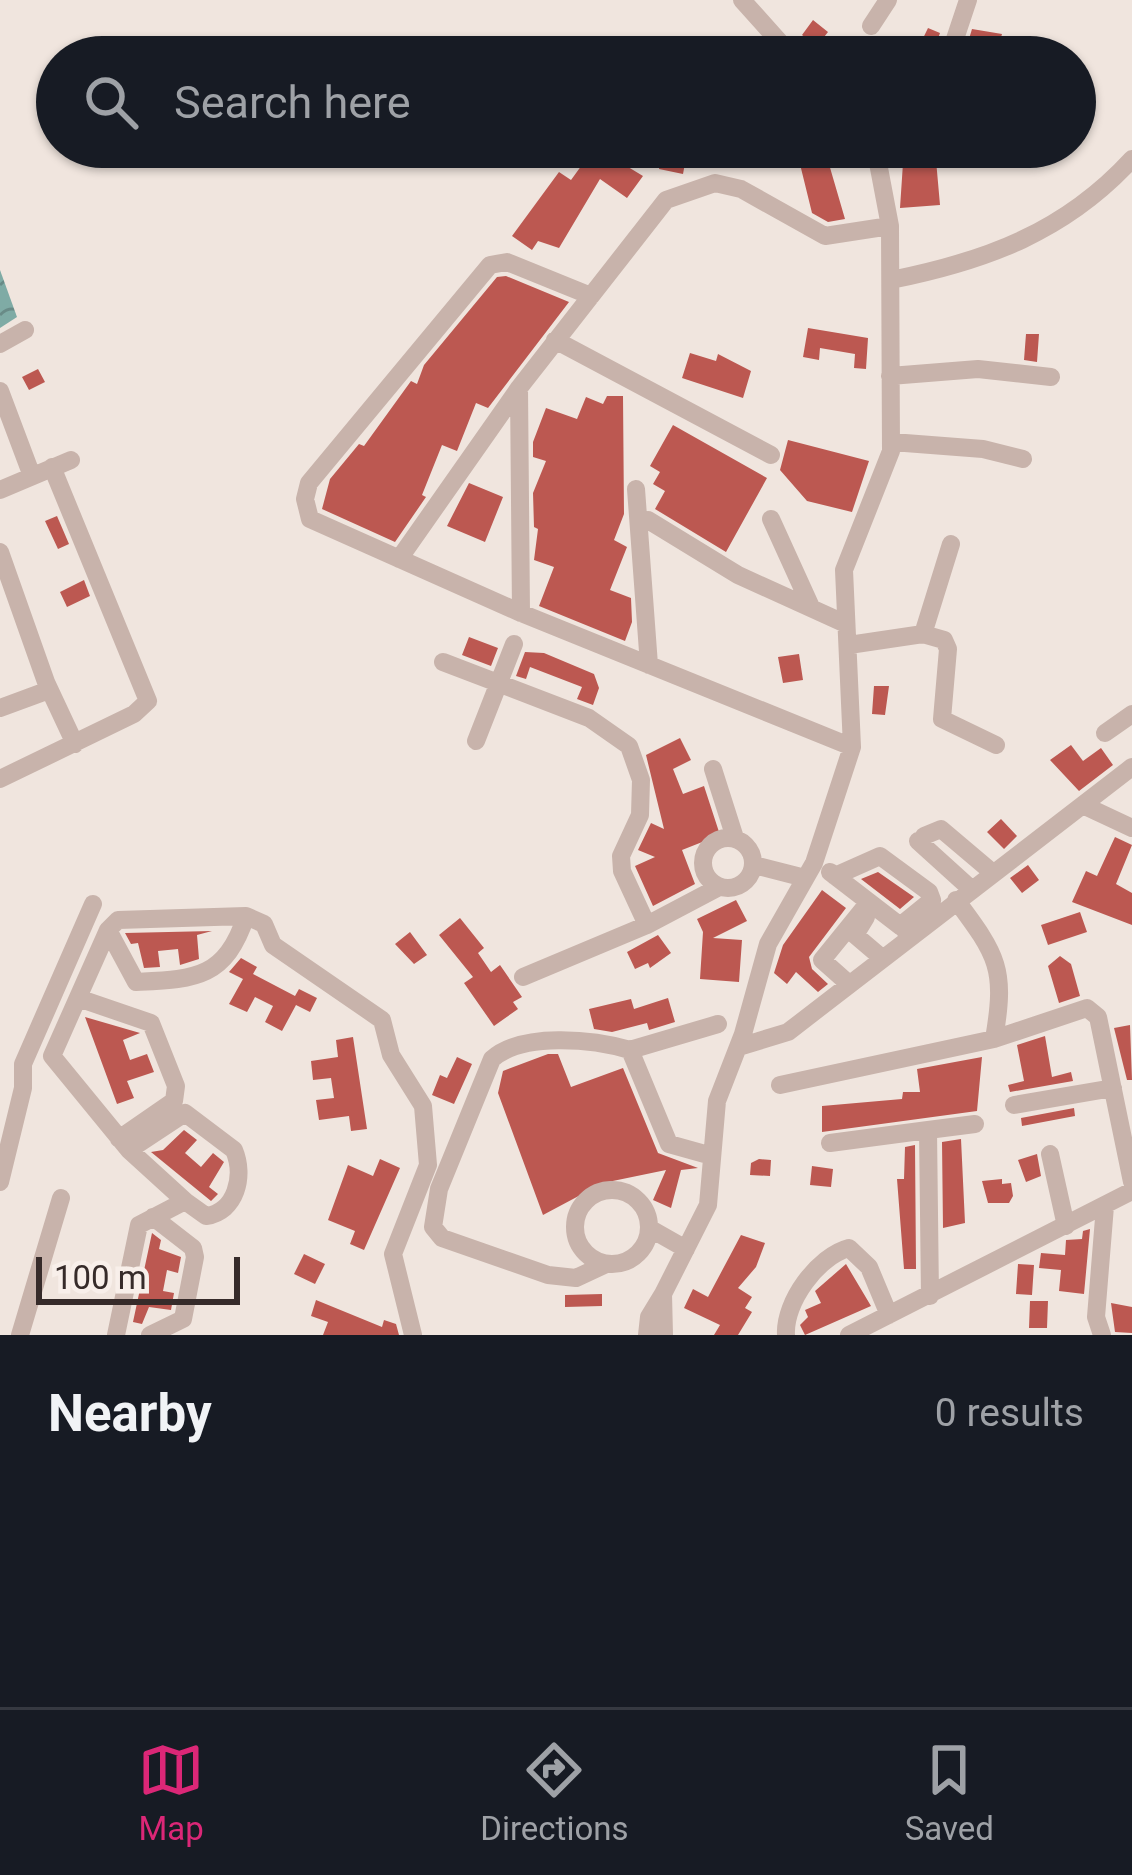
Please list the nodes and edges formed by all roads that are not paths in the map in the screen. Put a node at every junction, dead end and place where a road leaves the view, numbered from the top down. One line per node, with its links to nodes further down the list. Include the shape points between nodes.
1 (742, 0): 5 (street)
2 (888, 0): 4 (street)
3 (968, 0): 6 (street)
4 (871, 26)
5 (774, 36)
6 (956, 36)
7 (1132, 159): 10 (street, via 1024,243)
8 (879, 168): 9 (street)
9 (890, 226): 10 (street); 11 (street, via 825,236 741,189 691,188 666,200)
10 (891, 280): 15 (street)
11 (591, 296): 13 (street); 31 (street, via 507,262 490,265 309,483 310,519)
12 (26, 330): 14 (street)
13 (555, 340): 17 (street); 20 (street)
14 (0, 344)
15 (890, 376): 16 (street, via 978,369); 19 (street)
16 (1051, 377)
17 (519, 388): 31 (street); 33 (street)
18 (0, 391): 24 (street)
19 (906, 443): 21 (street); 34 (street, via 844,570)
20 (771, 455)
21 (1023, 459)
22 (71, 460): 23 (street)
23 (52, 467): 24 (street); 46 (street, via 148,701)
24 (32, 476): 26 (street)
25 (636, 489): 39 (street)
26 (0, 490)
27 (771, 519): 32 (street)
28 (648, 520): 32 (street)
29 (951, 544): 35 (street)
30 (0, 552): 41 (street)
31 (399, 559): 33 (street)
32 (812, 609): 34 (street)
33 (521, 613): 39 (street)
34 (846, 624): 37 (street)
35 (923, 634): 37 (street); 47 (street, via 948,649 942,719)
36 (514, 644): 40 (street)
37 (849, 645): 48 (street)
38 (443, 662): 40 (street)
39 (649, 665): 48 (street)
40 (497, 682): 45 (street); 63 (street, via 590,718 629,746 641,780 640,814 622,871)
41 (49, 690): 42 (street); 46 (street)
42 (0, 708)
43 (1132, 714): 44 (street)
44 (1106, 734)
45 (476, 741)
46 (75, 744): 51 (street)
47 (995, 746)
48 (852, 747): 56 (street)
49 (1132, 767): 52 (street)
50 (713, 769): 54 (street)
51 (0, 779)
52 (1084, 806): 53 (street); 57 (street)
53 (1132, 828)
54 (734, 838): 55 (street, via 749,848); 59 (street, via 705,852 706,876)
55 (754, 865): 56 (street); 59 (street, via 742,885)
56 (810, 870): 58 (street); 74 (street, via 769,944)
57 (993, 873): 60 (street); 60 (street, via 941,829 921,839)
58 (835, 876): 65 (street); 65 (street, via 880,856 929,892 932,900)
59 (719, 887): 63 (street)
60 (963, 895): 65 (street); 73 (street, via 999,962)
61 (93, 904): 85 (street, via 23,1064)
62 (246, 916): 64 (street, via 118,920); 64 (street, via 218,966 200,979 136,982); 103 (street, via 264,924 274,945 382,1020 391,1055 423,1106 428,1165 393,1254)
63 (646, 925): 68 (street)
64 (108, 930): 71 (street)
65 (906, 931): 66 (street)
66 (882, 958): 67 (street, via 855,934 867,910); 70 (street)
67 (823, 959): 69 (street); 70 (street)
68 (523, 977)
69 (808, 977)
70 (849, 984): 74 (street)
71 (78, 998): 82 (street, via 52,1056); 82 (street, via 151,1023 176,1086 174,1101)
72 (718, 1024): 75 (street)
73 (994, 1039): 76 (street); 77 (street, via 1087,1007 1098,1018)
74 (755, 1043): 84 (street, via 717,1101)
75 (630, 1050): 84 (street, via 669,1144); 95 (street, via 535,1042 505,1048 482,1081 433,1215 442,1238 548,1275 576,1278)
76 (780, 1084)
77 (1113, 1088): 78 (street); 86 (street)
78 (1014, 1106)
79 (975, 1124): 80 (street)
80 (928, 1130): 81 (street); 97 (street)
81 (830, 1143)
82 (124, 1144): 88 (street); 88 (street, via 185,1113 234,1150 237,1191 225,1209 206,1216)
83 (1050, 1154): 91 (street)
84 (712, 1156): 93 (street, via 708,1205)
85 (0, 1182)
86 (1132, 1186): 89 (street)
87 (62, 1198): 101 (street)
88 (185, 1201): 90 (street)
89 (1105, 1206): 91 (street); 107 (street, via 1096,1317)
90 (153, 1217): 100 (street, via 136,1233); 102 (street, via 194,1257 183,1318)
91 (1066, 1226): 97 (street)
92 (649, 1228): 93 (street); 94 (street); 95 (street, via 644,1207 625,1192 590,1198 575,1230 585,1252)
93 (686, 1249): 96 (street)
94 (640, 1252): 95 (street); 96 (street)
95 (606, 1264)
96 (673, 1266): 99 (street)
97 (930, 1296): 98 (street)
98 (896, 1312): 104 (street, via 849,1248 820,1260); 105 (street); 106 (street)
99 (657, 1326)
100 (117, 1328): 102 (street)
101 (20, 1335)
102 (146, 1335)
103 (413, 1335)
104 (787, 1335)
105 (849, 1335)
106 (899, 1335)
107 (1102, 1335)

